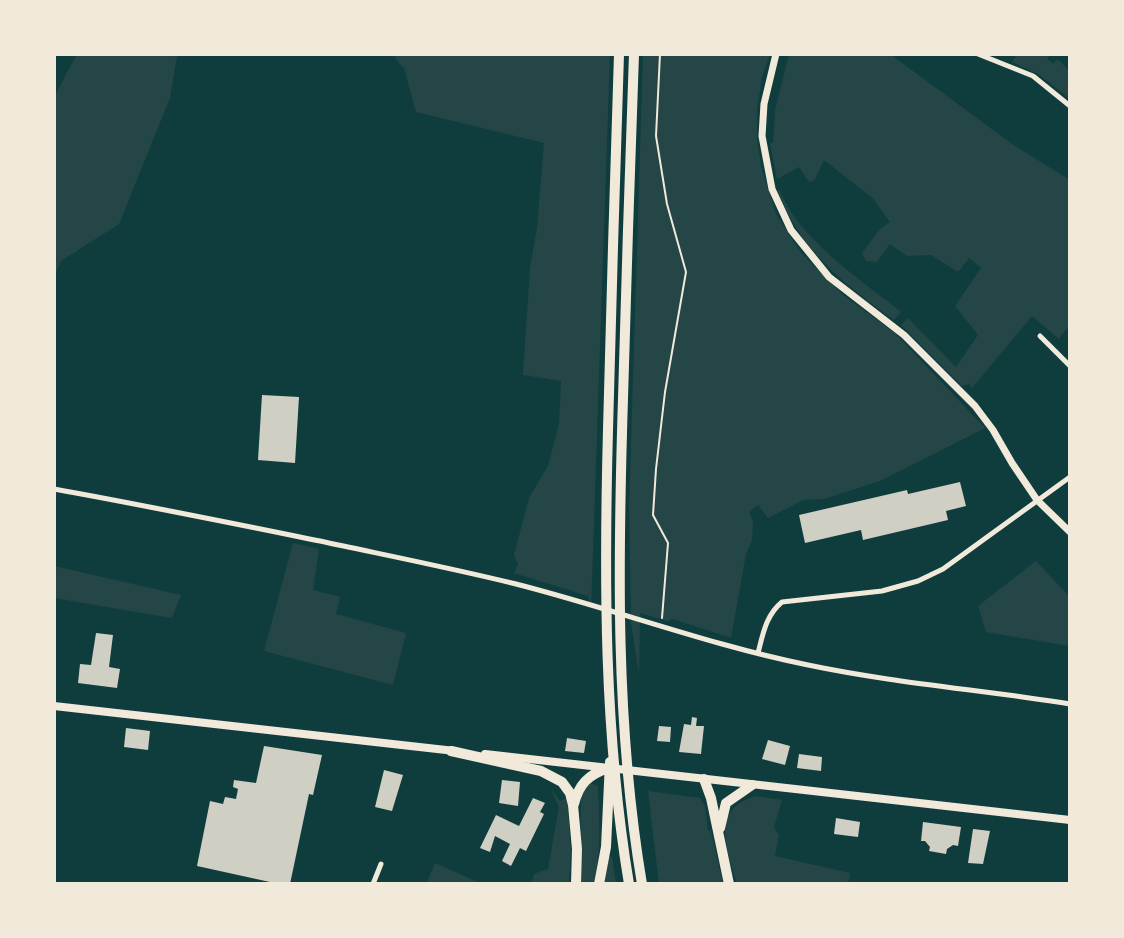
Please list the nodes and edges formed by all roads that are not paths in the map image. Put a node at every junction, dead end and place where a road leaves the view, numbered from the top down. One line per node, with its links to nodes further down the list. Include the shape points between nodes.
1 (619, 54): 15 (highway, via 606,517)
2 (634, 54): 29 (highway, via 619,509 620,625 627,759)
3 (776, 54): 10 (main road, via 762,136 772,189 791,230 829,277 904,335 975,406)
4 (978, 54): 5 (street, via 1032,76)
5 (1070, 106)
6 (1040, 336): 7 (street)
7 (1070, 366)
8 (1070, 477): 10 (street)
9 (54, 489): 12 (street, via 469,572)
10 (1037, 500): 11 (main road); 12 (street, via 943,569 918,581 882,591 782,603 772,610)
11 (1070, 532)
12 (758, 653): 13 (street, via 844,671)
13 (1070, 704)
14 (54, 706): 16 (main road)
15 (611, 730): 27 (highway, via 606,847); 28 (highway)
16 (451, 751): 18 (main road); 21 (highway, via 550,774 562,782)
17 (608, 768): 18 (highway); 19 (main road)
18 (593, 770): 21 (highway)
19 (704, 779): 20 (main road); 23 (highway)
20 (752, 785): 22 (main road); 23 (highway, via 726,803)
21 (573, 805): 26 (highway)
22 (1070, 820)
23 (719, 835): 30 (highway)
24 (382, 864): 25 (street)
25 (373, 884)
26 (576, 884)
27 (599, 884)
28 (629, 884)
29 (642, 884)
30 (729, 884)

